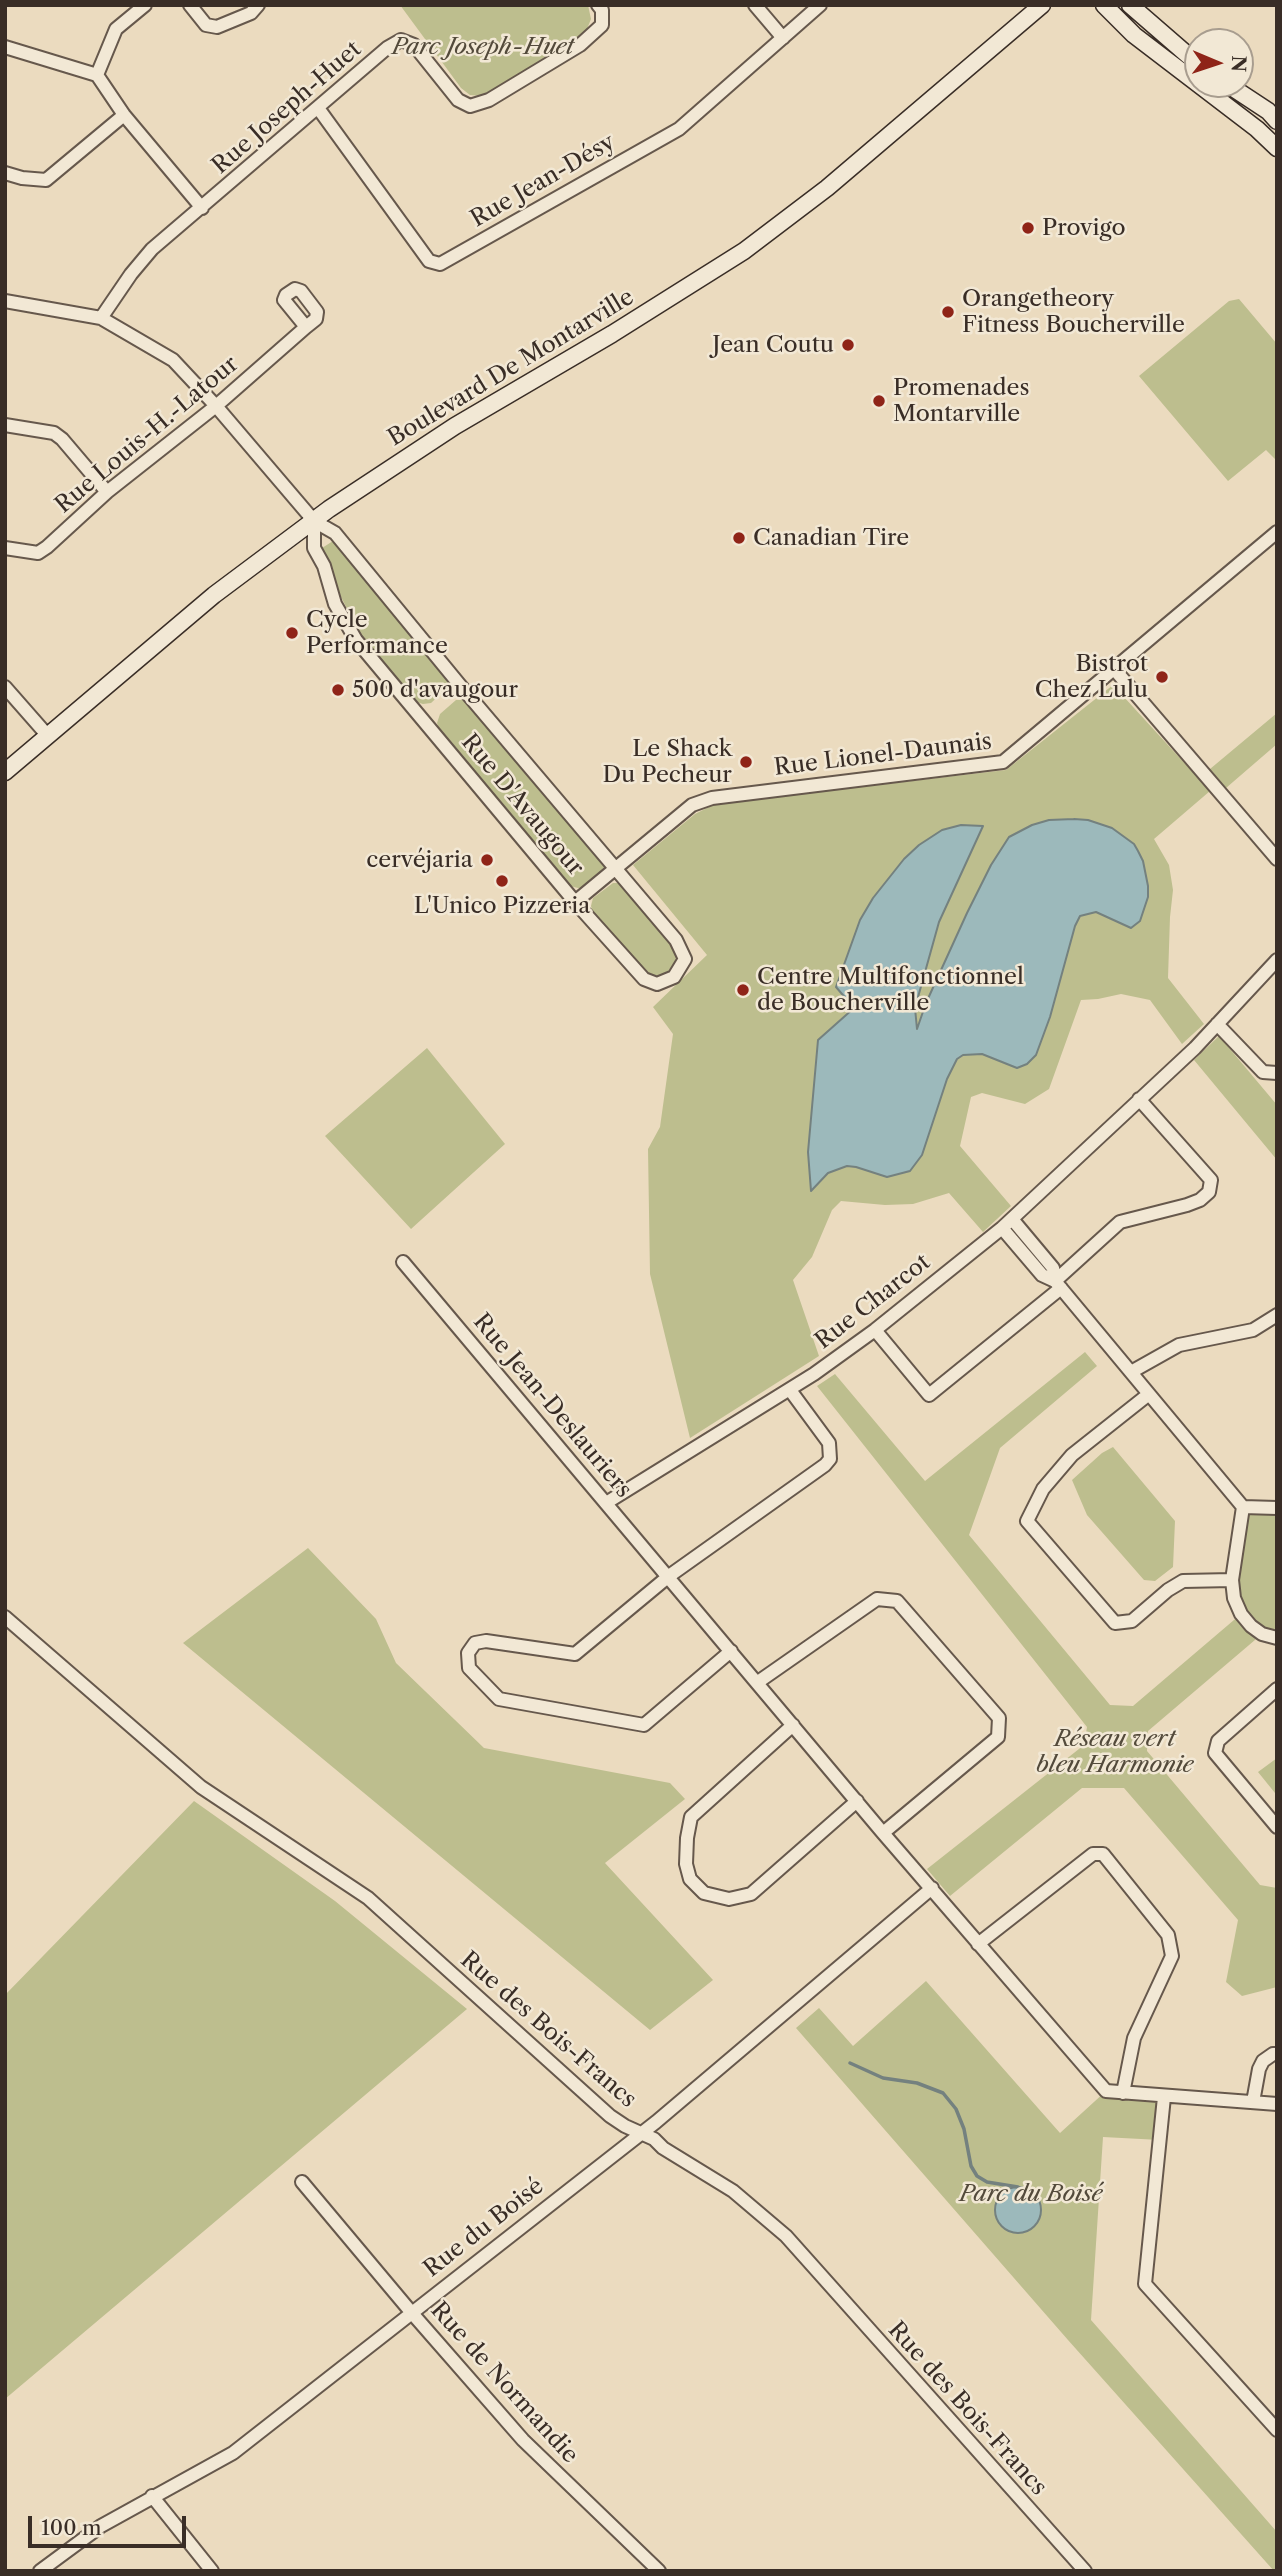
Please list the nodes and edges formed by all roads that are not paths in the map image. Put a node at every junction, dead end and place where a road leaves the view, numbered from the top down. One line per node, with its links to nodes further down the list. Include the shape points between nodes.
1 (145, 5): 13 (street, via 116,29)
2 (190, 5): 3 (street, via 206,25 218,27 251,13)
3 (258, 5)
4 (598, 5): 15 (street, Rue Joseph-Huet, via 602,25 580,45 489,100 470,106 458,100 414,45 401,40)
5 (755, 5): 10 (street)
6 (820, 5): 10 (street, Rue Jean-Désy)
7 (1042, 5): 27 (street, Boulevard De Montarville, via 827,188 744,251 454,426)
8 (1104, 5): 18 (street, via 1134,35)
9 (1130, 5): 12 (street)
10 (782, 38): 15 (street, Rue Jean-Désy, via 678,129 440,264 429,261)
11 (5, 47): 13 (street)
12 (1184, 53)
13 (97, 75): 16 (street)
14 (1248, 98): 17 (street)
15 (318, 108): 20 (street, Rue Joseph-Huet)
16 (124, 115): 19 (street, via 46,180); 20 (street)
17 (1277, 121)
18 (1277, 148)
19 (5, 173)
20 (202, 208): 22 (street, Rue Joseph-Huet, via 152,250)
21 (5, 301): 22 (street, Rue D'Avaugour)
22 (101, 317): 24 (street, Rue D'Avaugour, via 173,360)
23 (306, 327): 24 (street, Rue Louis-H.-Latour)
24 (216, 405): 26 (street, Rue Louis-H.-Latour); 27 (street, Rue D'Avaugour)
25 (5, 425): 26 (street, via 54,433)
26 (107, 492): 29 (street, Rue Louis-H.-Latour, via 38,552)
27 (314, 521): 32 (street, Boulevard De Montarville, via 214,595); 35 (street, Rue D'Avaugour, via 335,533); 36 (street, Rue D'Avaugour, via 314,548 335,604 356,640)
28 (1277, 532): 30 (street, Rue Lionel-Daunais)
29 (5, 548)
30 (1115, 670): 34 (street); 35 (street, Rue Lionel-Daunais, via 1003,762 712,798 692,805)
31 (5, 687): 32 (street)
32 (48, 736): 33 (street, Boulevard De Montarville)
33 (5, 772)
34 (1277, 859)
35 (615, 869): 36 (street, Rue Lionel-Daunais); 36 (street, Rue D'Avaugour, via 681,948 684,962 674,977 662,984 646,981)
36 (575, 902)
37 (1277, 960): 38 (street, Rue Charcot)
38 (1217, 1024): 39 (street, via 1263,1072); 40 (street, Rue Charcot)
39 (1277, 1073)
40 (1139, 1099): 41 (street, Rue Charcot); 43 (street, via 1211,1180 1209,1192 1187,1205 1120,1222)
41 (1007, 1224): 43 (street, via 1042,1275); 45 (street, Rue Charcot)
42 (403, 1262): 49 (street, Rue Jean-Deslauriers)
43 (1058, 1284): 45 (street, via 929,1395); 46 (street)
44 (1277, 1315): 46 (street, via 1253,1331 1179,1345)
45 (875, 1330): 47 (street, Rue Charcot)
46 (1131, 1373): 48 (street)
47 (789, 1390): 49 (street, Rue Charcot); 52 (street, via 829,1443 830,1458)
48 (1149, 1394): 50 (street); 53 (street, via 1072,1455 1043,1489 1027,1521 1115,1623 1132,1621 1183,1581)
49 (606, 1503): 52 (street, Rue Jean-Deslauriers)
50 (1243, 1507): 51 (street); 53 (street)
51 (1277, 1508)
52 (669, 1576): 56 (street, Rue Jean-Deslauriers); 56 (street, via 575,1654 486,1641 475,1643 468,1653 469,1668 499,1699 644,1725)
53 (1232, 1580): 55 (street, via 1234,1598 1246,1621 1262,1634)
54 (5, 1617): 70 (street, Rue des Bois-Francs, via 201,1787 368,1898 589,2099)
55 (1277, 1637)
56 (732, 1651): 57 (street, Rue Jean-Deslauriers)
57 (758, 1682): 59 (street, Rue Jean-Deslauriers); 62 (street, via 877,1599 897,1601 999,1718 998,1737)
58 (1277, 1689): 61 (street, via 1218,1741 1215,1753)
59 (793, 1725): 60 (street, Rue Jean-Deslauriers); 60 (street, via 691,1817 686,1864 690,1880 704,1893 729,1899 751,1894)
60 (857, 1801): 62 (street, Rue Jean-Deslauriers)
61 (1277, 1827)
62 (883, 1833): 63 (street, Rue Jean-Deslauriers)
63 (932, 1888): 64 (street, Rue Jean-Deslauriers); 70 (street, Rue du Boisé)
64 (978, 1944): 66 (street, Rue Jean-Deslauriers, via 1106,2091); 66 (street, via 1093,1854 1103,1854 1168,1935 1172,1956 1134,2038)
65 (1277, 2054): 68 (street, via 1263,2061 1259,2069)
66 (1122, 2093): 67 (street, Rue Jean-Deslauriers)
67 (1164, 2097): 68 (street, Rue Jean-Deslauriers); 73 (street, via 1145,2284)
68 (1253, 2102): 69 (street, Rue Jean-Deslauriers)
69 (1277, 2104)
70 (641, 2133): 72 (street, Rue du Boisé); 78 (street, Rue des Bois-Francs, via 733,2191 786,2236)
71 (302, 2182): 72 (street, Rue de Normandie)
72 (411, 2312): 74 (street, Rue du Boisé, via 233,2453); 77 (street, Rue de Normandie, via 523,2440)
73 (1275, 2425)
74 (152, 2496): 75 (street, Rue du Boisé); 76 (street)
75 (40, 2571)
76 (212, 2571)
77 (659, 2571)
78 (1085, 2571)

